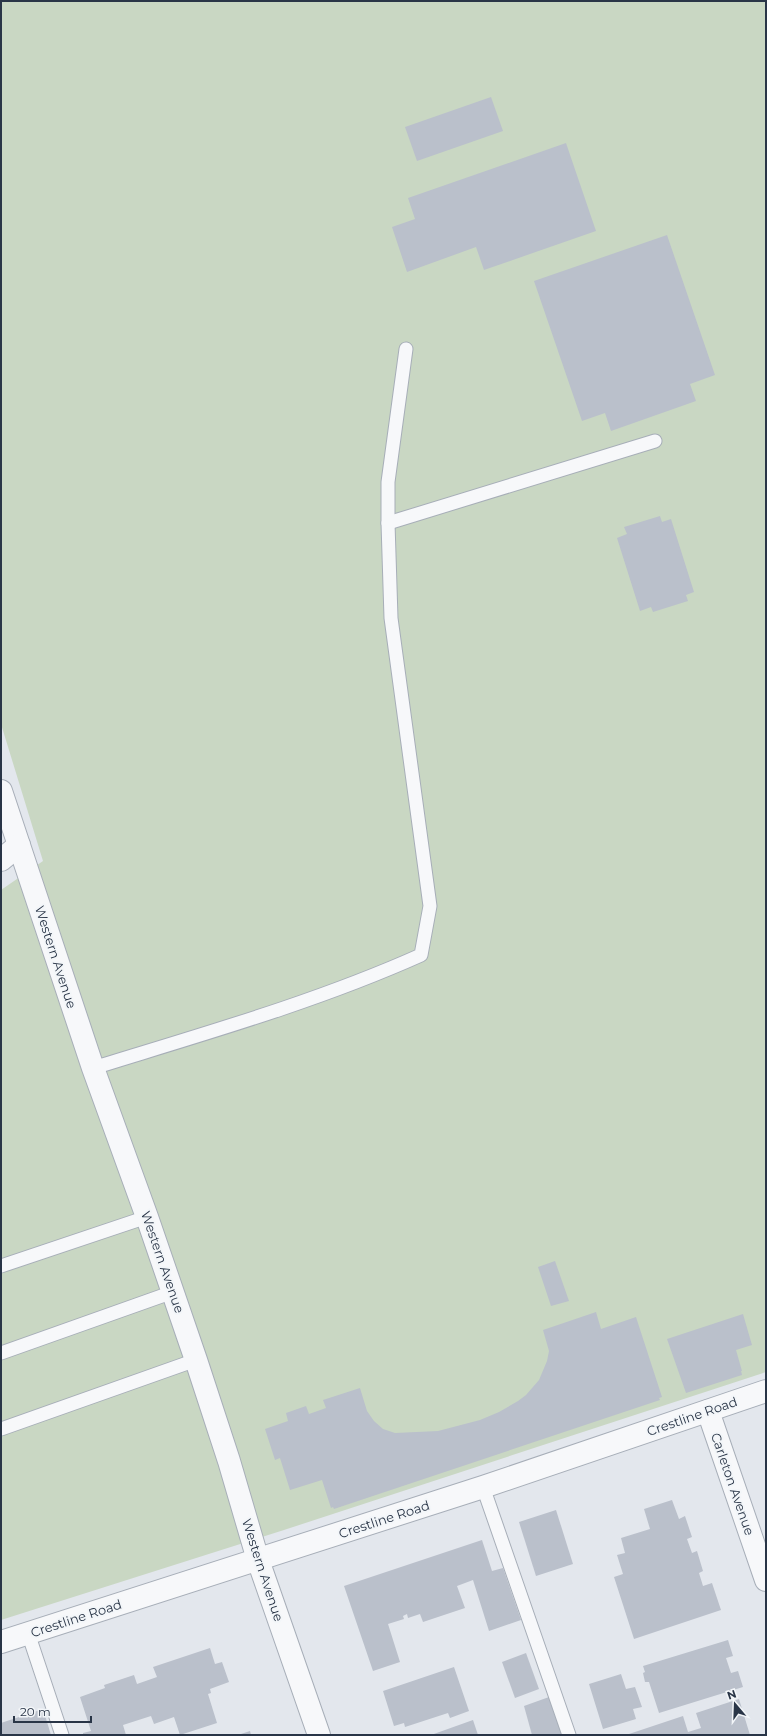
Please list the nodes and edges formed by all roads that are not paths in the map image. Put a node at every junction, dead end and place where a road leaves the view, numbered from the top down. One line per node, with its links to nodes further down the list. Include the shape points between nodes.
1 (406, 349): 3 (lane, via 388,482)
2 (655, 441): 3 (lane)
3 (388, 523): 7 (lane, via 391,618 430,906 421,955 391,969 262,1015)
4 (1, 791): 5 (street, Western Avenue)
5 (19, 845): 6 (street); 7 (street, Western Avenue)
6 (1, 860)
7 (93, 1068): 8 (street, Western Avenue)
8 (147, 1217): 9 (lane); 10 (street, Western Avenue)
9 (1, 1266)
10 (173, 1292): 11 (lane); 12 (street, Western Avenue)
11 (1, 1353)
12 (196, 1360): 15 (lane); 17 (street, Western Avenue)
13 (766, 1391): 14 (street, Crestline Road)
14 (708, 1411): 16 (street, Crestline Road); 18 (street, Carleton Avenue)
15 (1, 1429)
16 (483, 1487): 17 (street, Crestline Road); 23 (lane)
17 (258, 1560): 19 (street, Crestline Road); 22 (street, Western Avenue)
18 (766, 1580)
19 (28, 1633): 20 (street, Crestline Road); 21 (lane)
20 (1, 1642)
21 (62, 1735)
22 (320, 1735)
23 (569, 1735)

